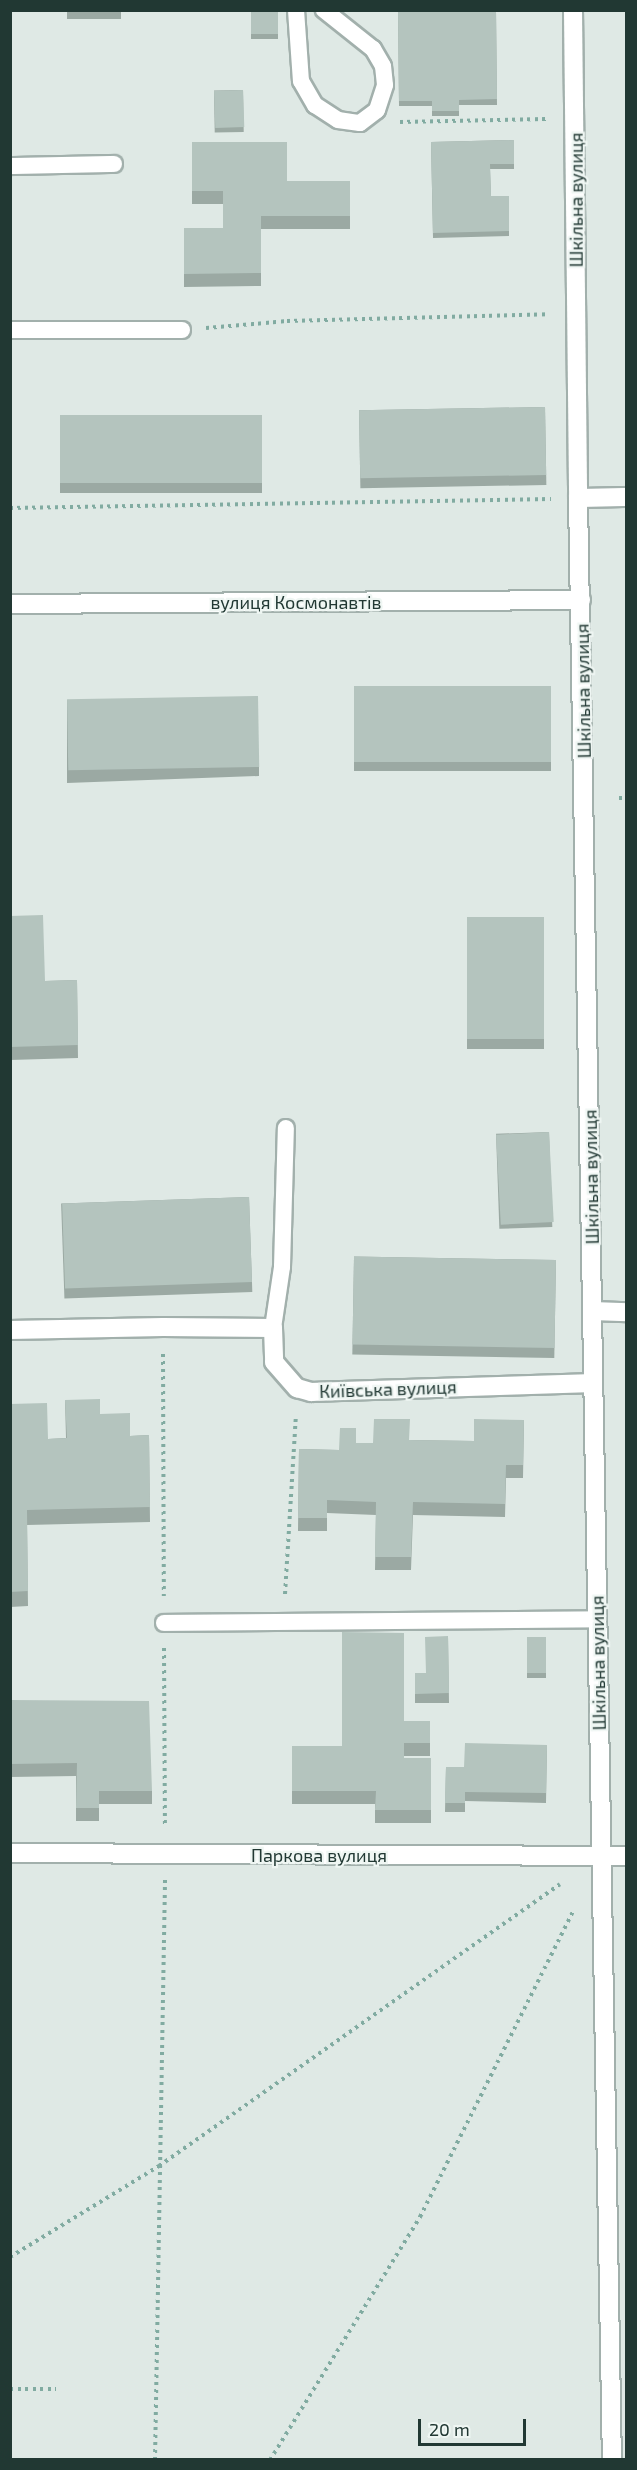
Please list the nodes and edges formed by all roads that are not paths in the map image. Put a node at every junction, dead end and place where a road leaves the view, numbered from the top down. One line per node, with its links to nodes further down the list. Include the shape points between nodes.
1 (296, 10): 2 (lane, via 301,81 315,105 338,120 360,123 377,110 386,85 383,66 373,49)
2 (324, 10)
3 (573, 10): 9 (street, Шкільна вулиця)
4 (114, 164): 5 (lane)
5 (10, 166)
6 (10, 330): 7 (lane)
7 (182, 330)
8 (627, 497): 9 (street)
9 (578, 498): 10 (street, Шкільна вулиця)
10 (581, 600): 11 (street, вулиця Космонавтів); 13 (street, Шкільна вулиця)
11 (10, 604)
12 (286, 1128): 15 (lane, via 282,1267)
13 (594, 1311): 14 (street); 17 (street, Шкільна вулиця)
14 (627, 1312)
15 (273, 1328): 16 (street); 17 (street, Київська вулиця, via 274,1362 297,1388 311,1392)
16 (10, 1330)
17 (593, 1383): 18 (street, Шкільна вулиця)
18 (597, 1619): 19 (lane); 21 (street, Шкільна вулиця)
19 (164, 1623)
20 (10, 1853): 21 (street, Паркова вулиця)
21 (601, 1856): 22 (street, Паркова вулиця); 23 (street, Шкільна вулиця)
22 (627, 1856)
23 (612, 2460)

